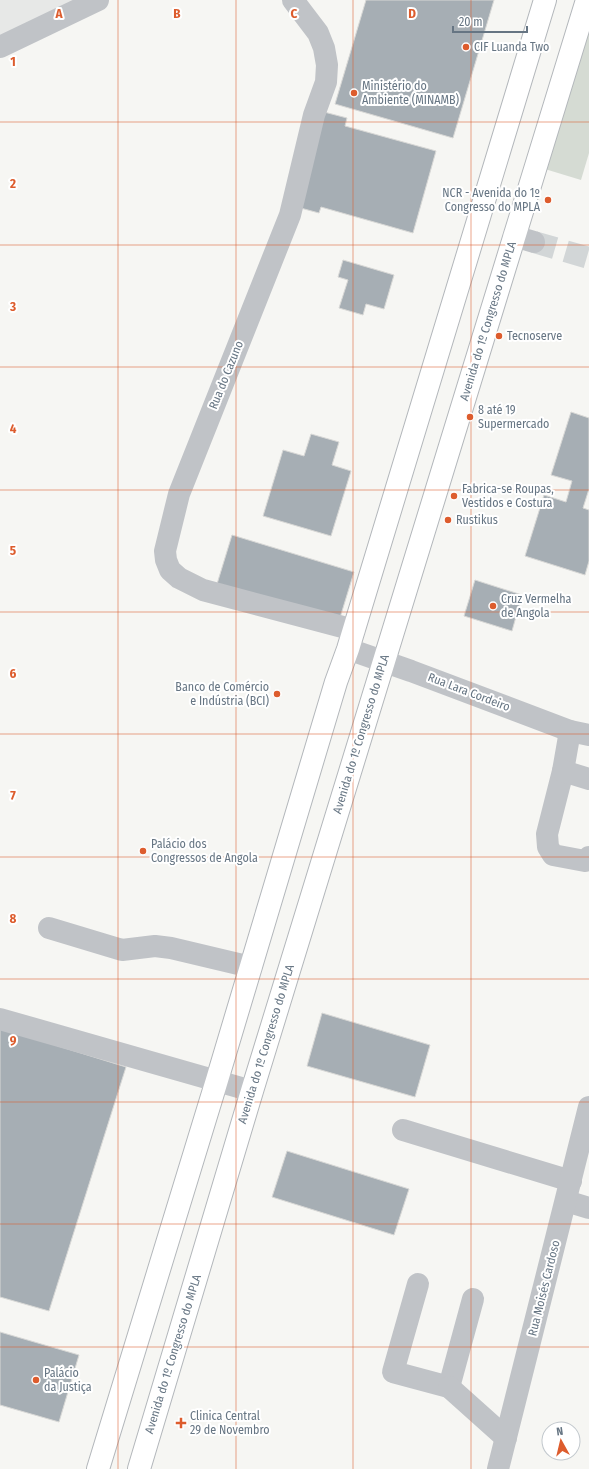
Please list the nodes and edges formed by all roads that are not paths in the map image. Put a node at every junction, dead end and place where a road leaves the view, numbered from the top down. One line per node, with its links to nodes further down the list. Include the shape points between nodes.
1 (98, 0): 5 (street)
2 (293, 0): 6 (street, Rua do Cazuno, via 318,32 324,48 326,82 314,115 290,215 179,494 165,551 170,570 178,578 203,590)
3 (545, 0): 6 (main road)
4 (587, 0): 7 (main road, Avenida do 1º Congresso do MPLA, via 524,239)
5 (0, 47)
6 (351, 640): 7 (street, Rua Lara Cordeiro); 13 (main road)
7 (383, 661): 8 (street, Rua Lara Cordeiro); 16 (main road, Avenida do 1º Congresso do MPLA)
8 (579, 733): 9 (street)
9 (563, 771): 10 (street); 11 (street, via 547,834 548,847 553,855 585,861)
10 (589, 779)
11 (589, 856)
12 (49, 928): 13 (street, via 122,950 155,946 171,948)
13 (251, 967): 15 (main road)
14 (0, 1019): 15 (street)
15 (217, 1080): 16 (street); 25 (main road)
16 (252, 1091): 26 (main road, Avenida do 1º Congresso do MPLA)
17 (589, 1107): 19 (street, Rua Moisés Cardoso)
18 (403, 1130): 19 (street)
19 (568, 1191): 20 (street); 24 (street, Rua Moisés Cardoso)
20 (589, 1208)
21 (418, 1284): 23 (street, via 393,1372)
22 (473, 1299): 23 (street)
23 (448, 1387): 24 (street)
24 (506, 1438): 27 (street, Rua Moisés Cardoso)
25 (98, 1469)
26 (139, 1469)
27 (498, 1469)

